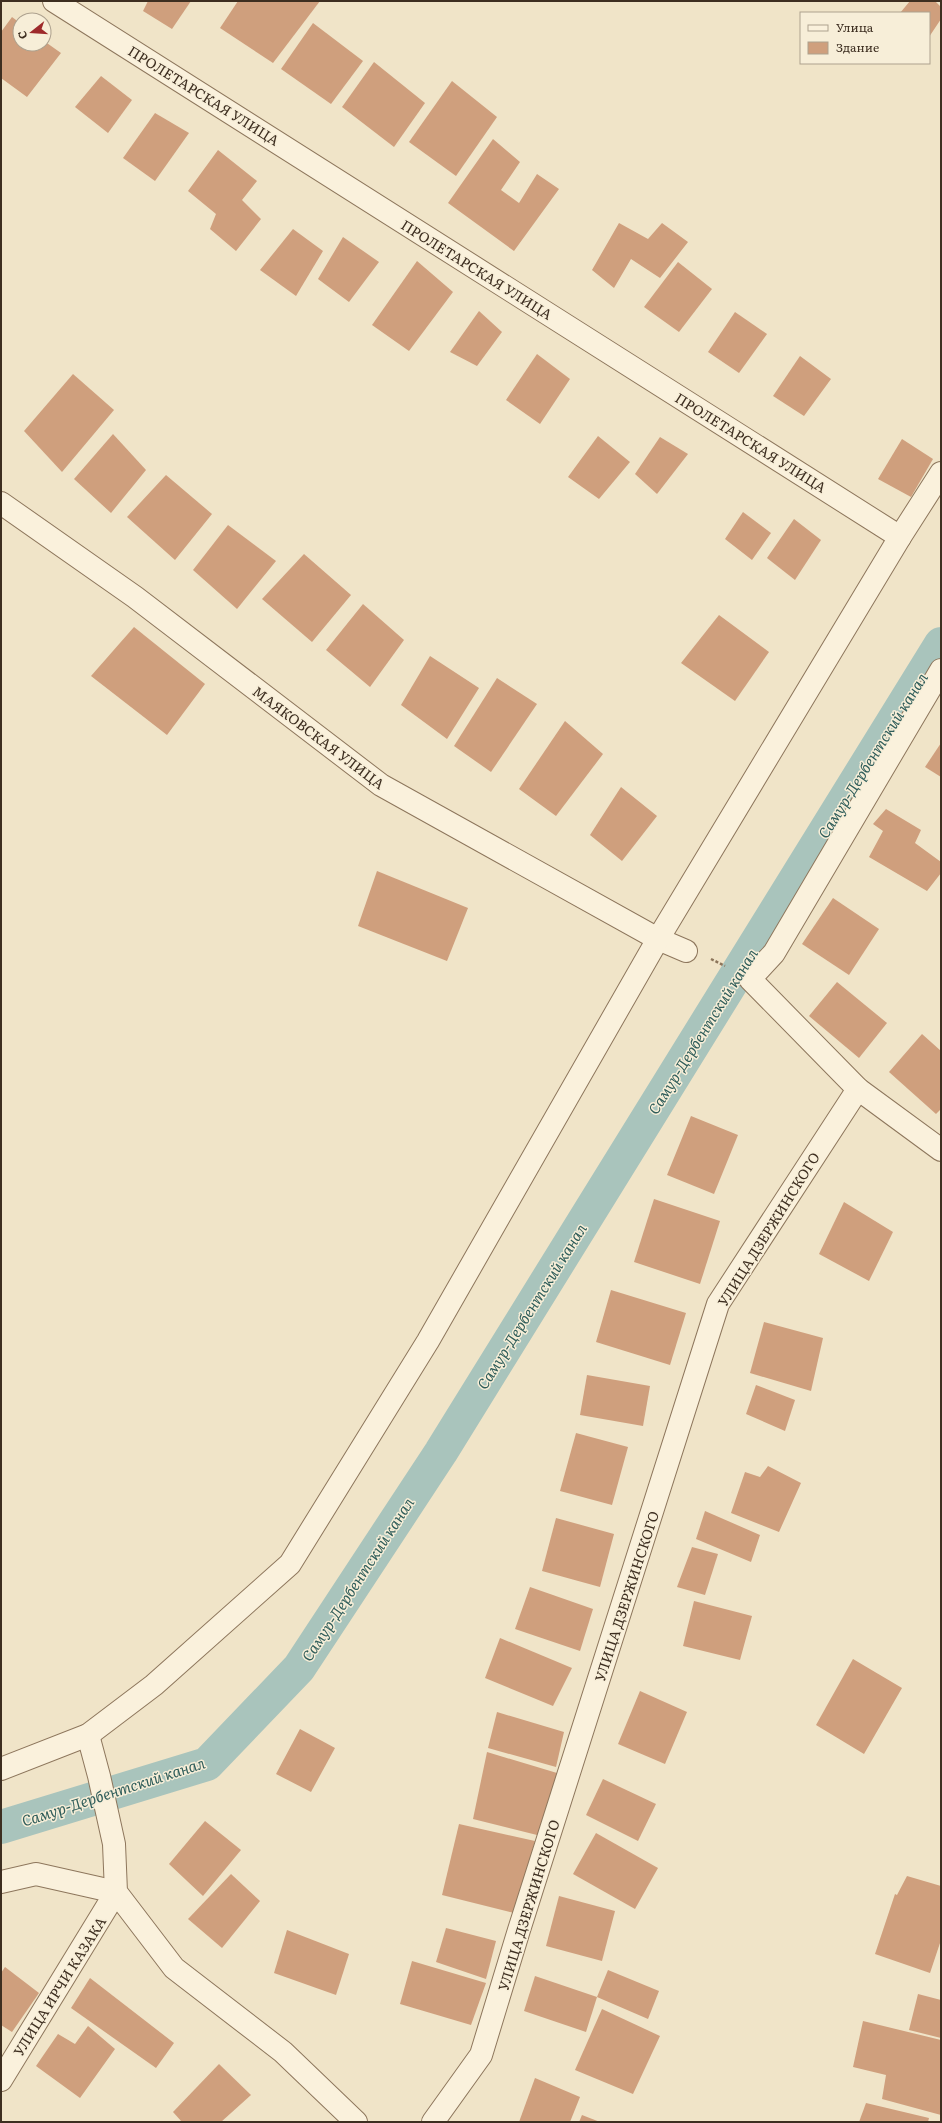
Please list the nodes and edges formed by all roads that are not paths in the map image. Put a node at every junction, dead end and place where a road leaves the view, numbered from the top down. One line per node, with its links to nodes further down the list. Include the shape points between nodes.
1 (54, 1): 4 (street, ПРОЛЕТАРСКАЯ УЛИЦА)
2 (941, 473): 4 (street)
3 (1, 503): 6 (street, МАЯКОВСКАЯ УЛИЦА, via 135,597 381,785)
4 (900, 537): 6 (street)
5 (941, 670): 8 (street, via 774,953 750,979)
6 (658, 939): 7 (street, МАЯКОВСКАЯ УЛИЦА); 10 (street, via 428,1341 290,1564 154,1685)
7 (686, 951)
8 (858, 1089): 9 (street); 16 (street, УЛИЦА ДЗЕРЖИНСКОГО, via 718,1304 481,2055)
9 (941, 1150)
10 (88, 1735): 11 (street); 13 (street, via 114,1844)
11 (1, 1768)
12 (1, 1882): 13 (street, via 36,1874)
13 (116, 1892): 14 (street, УЛИЦА ИРЧИ КАЗАКА); 15 (street, via 174,1968 283,2052)
14 (1, 2080)
15 (356, 2122)
16 (434, 2122)

